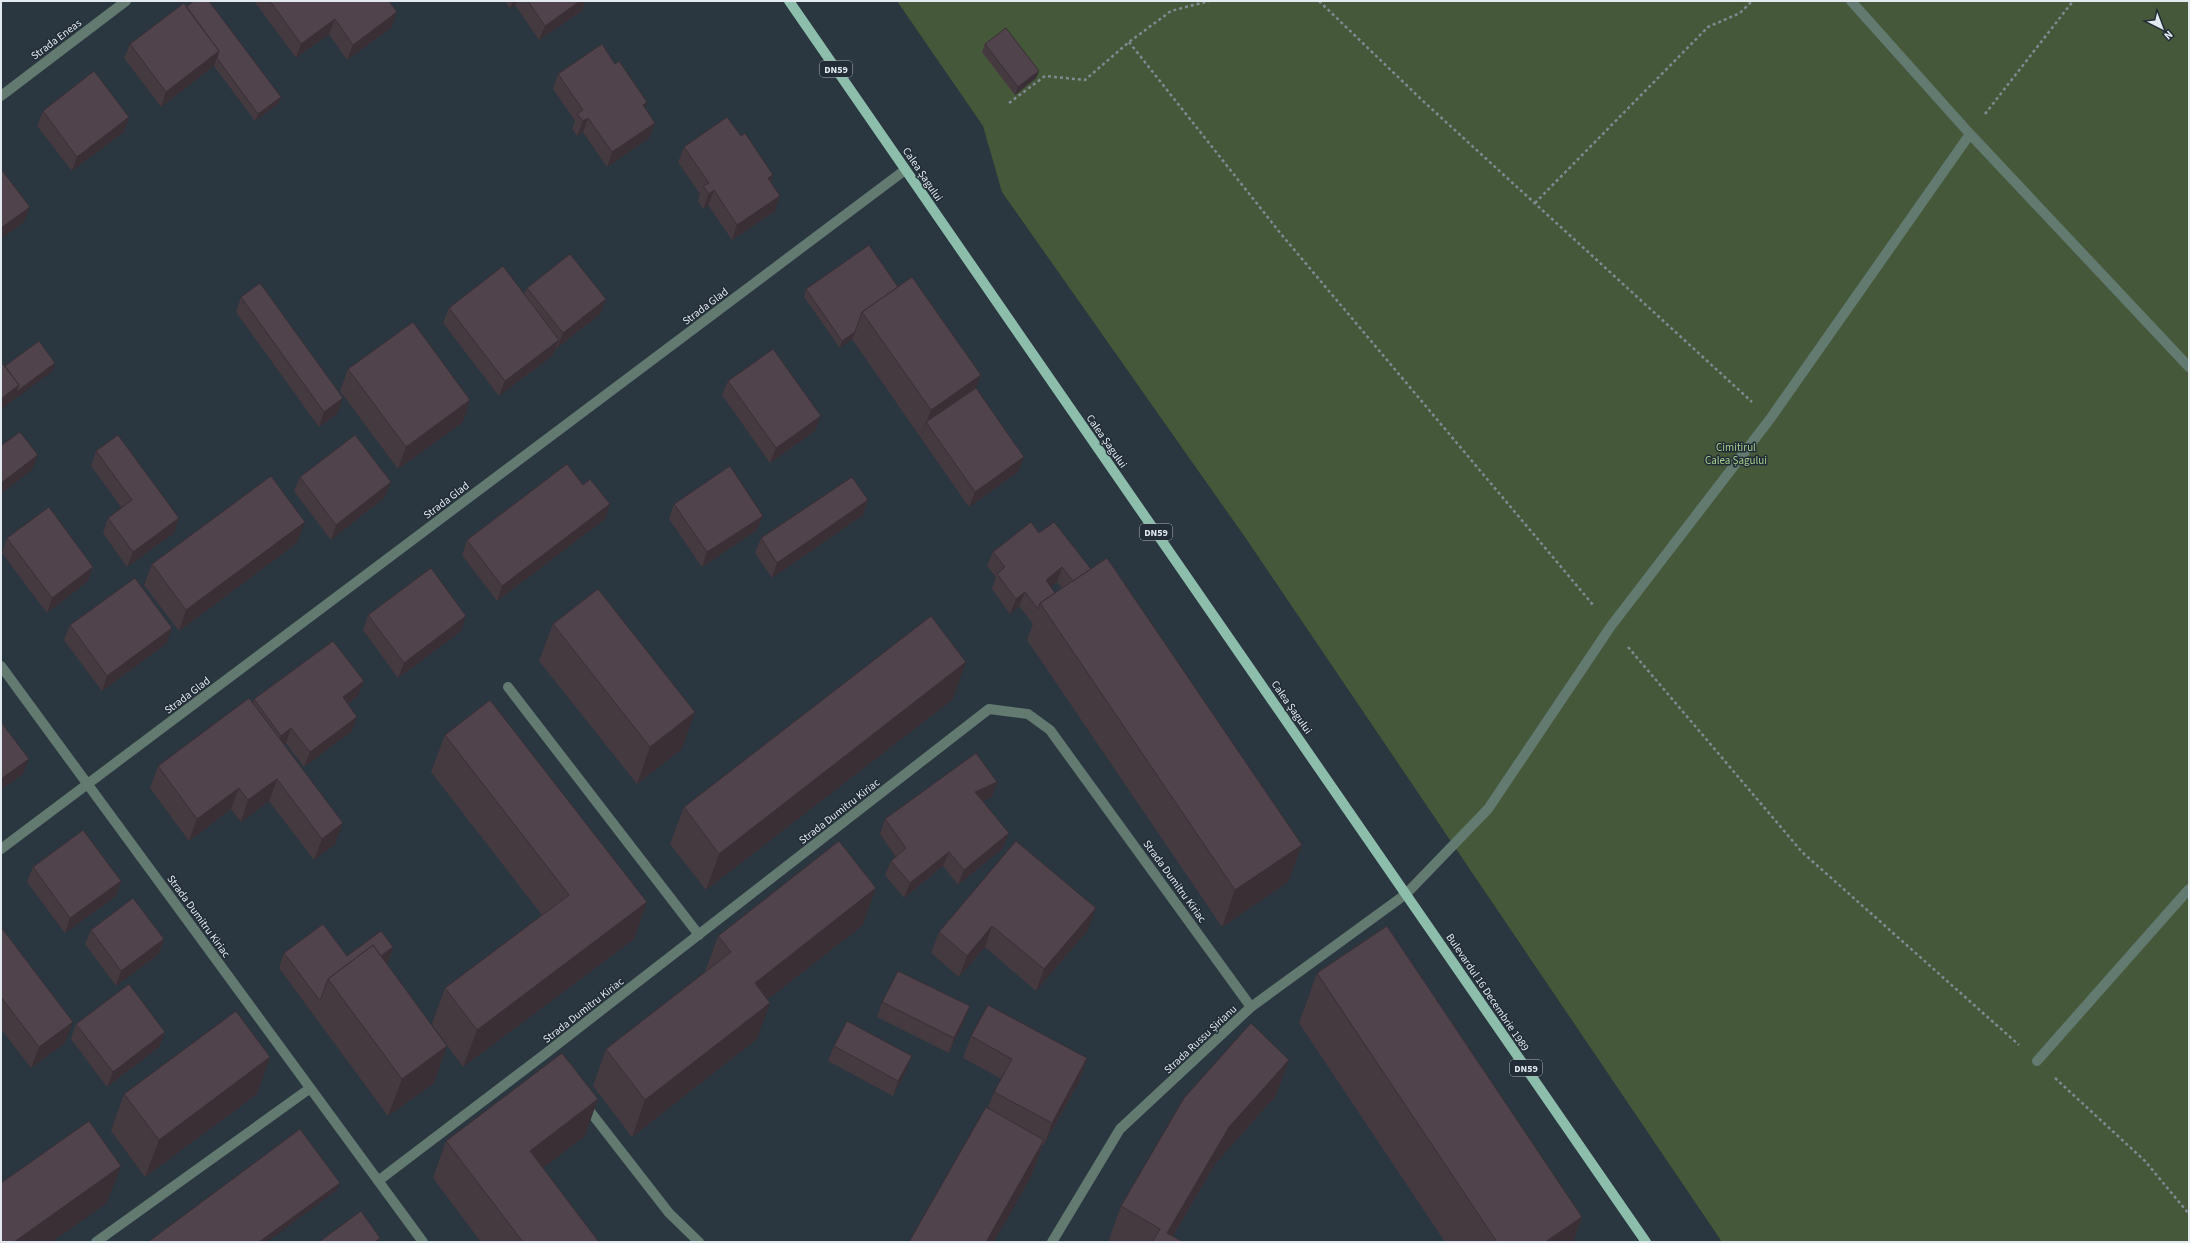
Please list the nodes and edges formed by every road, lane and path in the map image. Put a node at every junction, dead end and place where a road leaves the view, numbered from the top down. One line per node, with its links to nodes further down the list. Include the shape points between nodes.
1 (126, 1): 9 (street, Strada Eneas)
2 (789, 1): 12 (main road, Calea Șagului / DN59)
3 (1209, 1): 8 (path, via 1171,12)
4 (1319, 1): 13 (path, via 1423,101)
5 (1752, 1): 13 (path, via 1740,13 1708,27)
6 (1851, 1): 11 (street)
7 (2073, 1): 11 (path)
8 (1128, 42): 10 (path, via 1085,80 1045,76); 16 (path, via 1281,234)
9 (1, 96)
10 (1009, 104)
11 (1970, 134): 14 (street); 15 (street, Strada Russu Șirianu)
12 (905, 170): 19 (street, Strada Glad); 22 (main road, Calea Șagului / DN59)
13 (1536, 203): 15 (path)
14 (2189, 367)
15 (1770, 419): 16 (street, Strada Russu Șirianu)
16 (1611, 626): 22 (street, Strada Russu Șirianu, via 1488,809); 25 (path, via 1802,852)
17 (1, 666): 19 (street, Strada Dumitru Kiriac)
18 (508, 687): 23 (street)
19 (88, 784): 20 (street, Strada Glad); 26 (street, Strada Dumitru Kiriac)
20 (1, 849)
21 (2189, 888): 25 (street)
22 (1406, 894): 24 (street, Strada Russu Șirianu); 34 (main road, Bulevardul 16 Decembrie 1989 / DN59)
23 (699, 935): 24 (street, Strada Dumitru Kiriac, via 989,709 1028,714 1050,730); 28 (street, Strada Dumitru Kiriac, via 548,1057)
24 (1251, 1007): 33 (street, Strada Russu Șirianu, via 1120,1129)
25 (2037, 1062): 29 (path, via 2145,1161)
26 (310, 1089): 28 (street, Strada Dumitru Kiriac); 30 (street)
27 (579, 1097): 32 (street, via 669,1212)
28 (378, 1181): 31 (street, Strada Dumitru Kiriac)
29 (2189, 1214)
30 (96, 1242)
31 (423, 1242)
32 (699, 1242)
33 (1052, 1242)
34 (1646, 1242)

